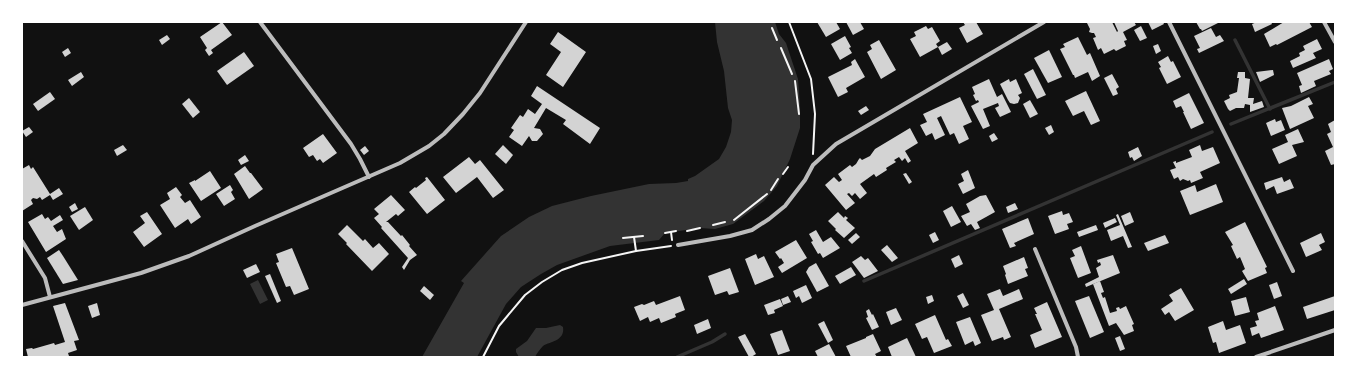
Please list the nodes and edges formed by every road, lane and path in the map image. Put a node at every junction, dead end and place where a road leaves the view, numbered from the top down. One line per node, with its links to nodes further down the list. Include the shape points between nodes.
1 (260, 22): 17 (street, via 351,144)
2 (526, 22): 17 (street, via 480,93 444,134 414,156)
3 (789, 22): 14 (path, via 811,79 815,114)
4 (1044, 22): 14 (street, via 836,144)
5 (1169, 22): 35 (street)
6 (1324, 22): 9 (street)
7 (772, 28): 8 (path)
8 (777, 40)
9 (1335, 42)
10 (782, 48): 11 (path)
11 (792, 74)
12 (795, 81): 13 (path)
13 (799, 114)
14 (813, 165): 32 (street, via 785,206 752,230)
15 (788, 167): 16 (path)
16 (783, 174)
17 (369, 177): 36 (street, via 189,256 141,273)
18 (778, 178): 19 (path)
19 (771, 190)
20 (767, 194): 21 (path)
21 (734, 220)
22 (725, 222): 23 (path)
23 (713, 225)
24 (700, 228): 25 (path)
25 (687, 230)
26 (676, 231): 27 (path)
27 (665, 233)
28 (643, 236): 29 (path)
29 (634, 237): 30 (path); 34 (path)
30 (623, 238)
31 (22, 241): 36 (street, via 45,278)
32 (678, 245): 34 (path)
33 (1034, 249): 40 (street)
34 (636, 250): 39 (path, via 582,263 562,270 542,282 525,295 499,326)
35 (1293, 271)
36 (50, 297): 37 (street)
37 (22, 305)
38 (1335, 330): 41 (street)
39 (484, 357)
40 (1078, 357)
41 (1256, 357)

